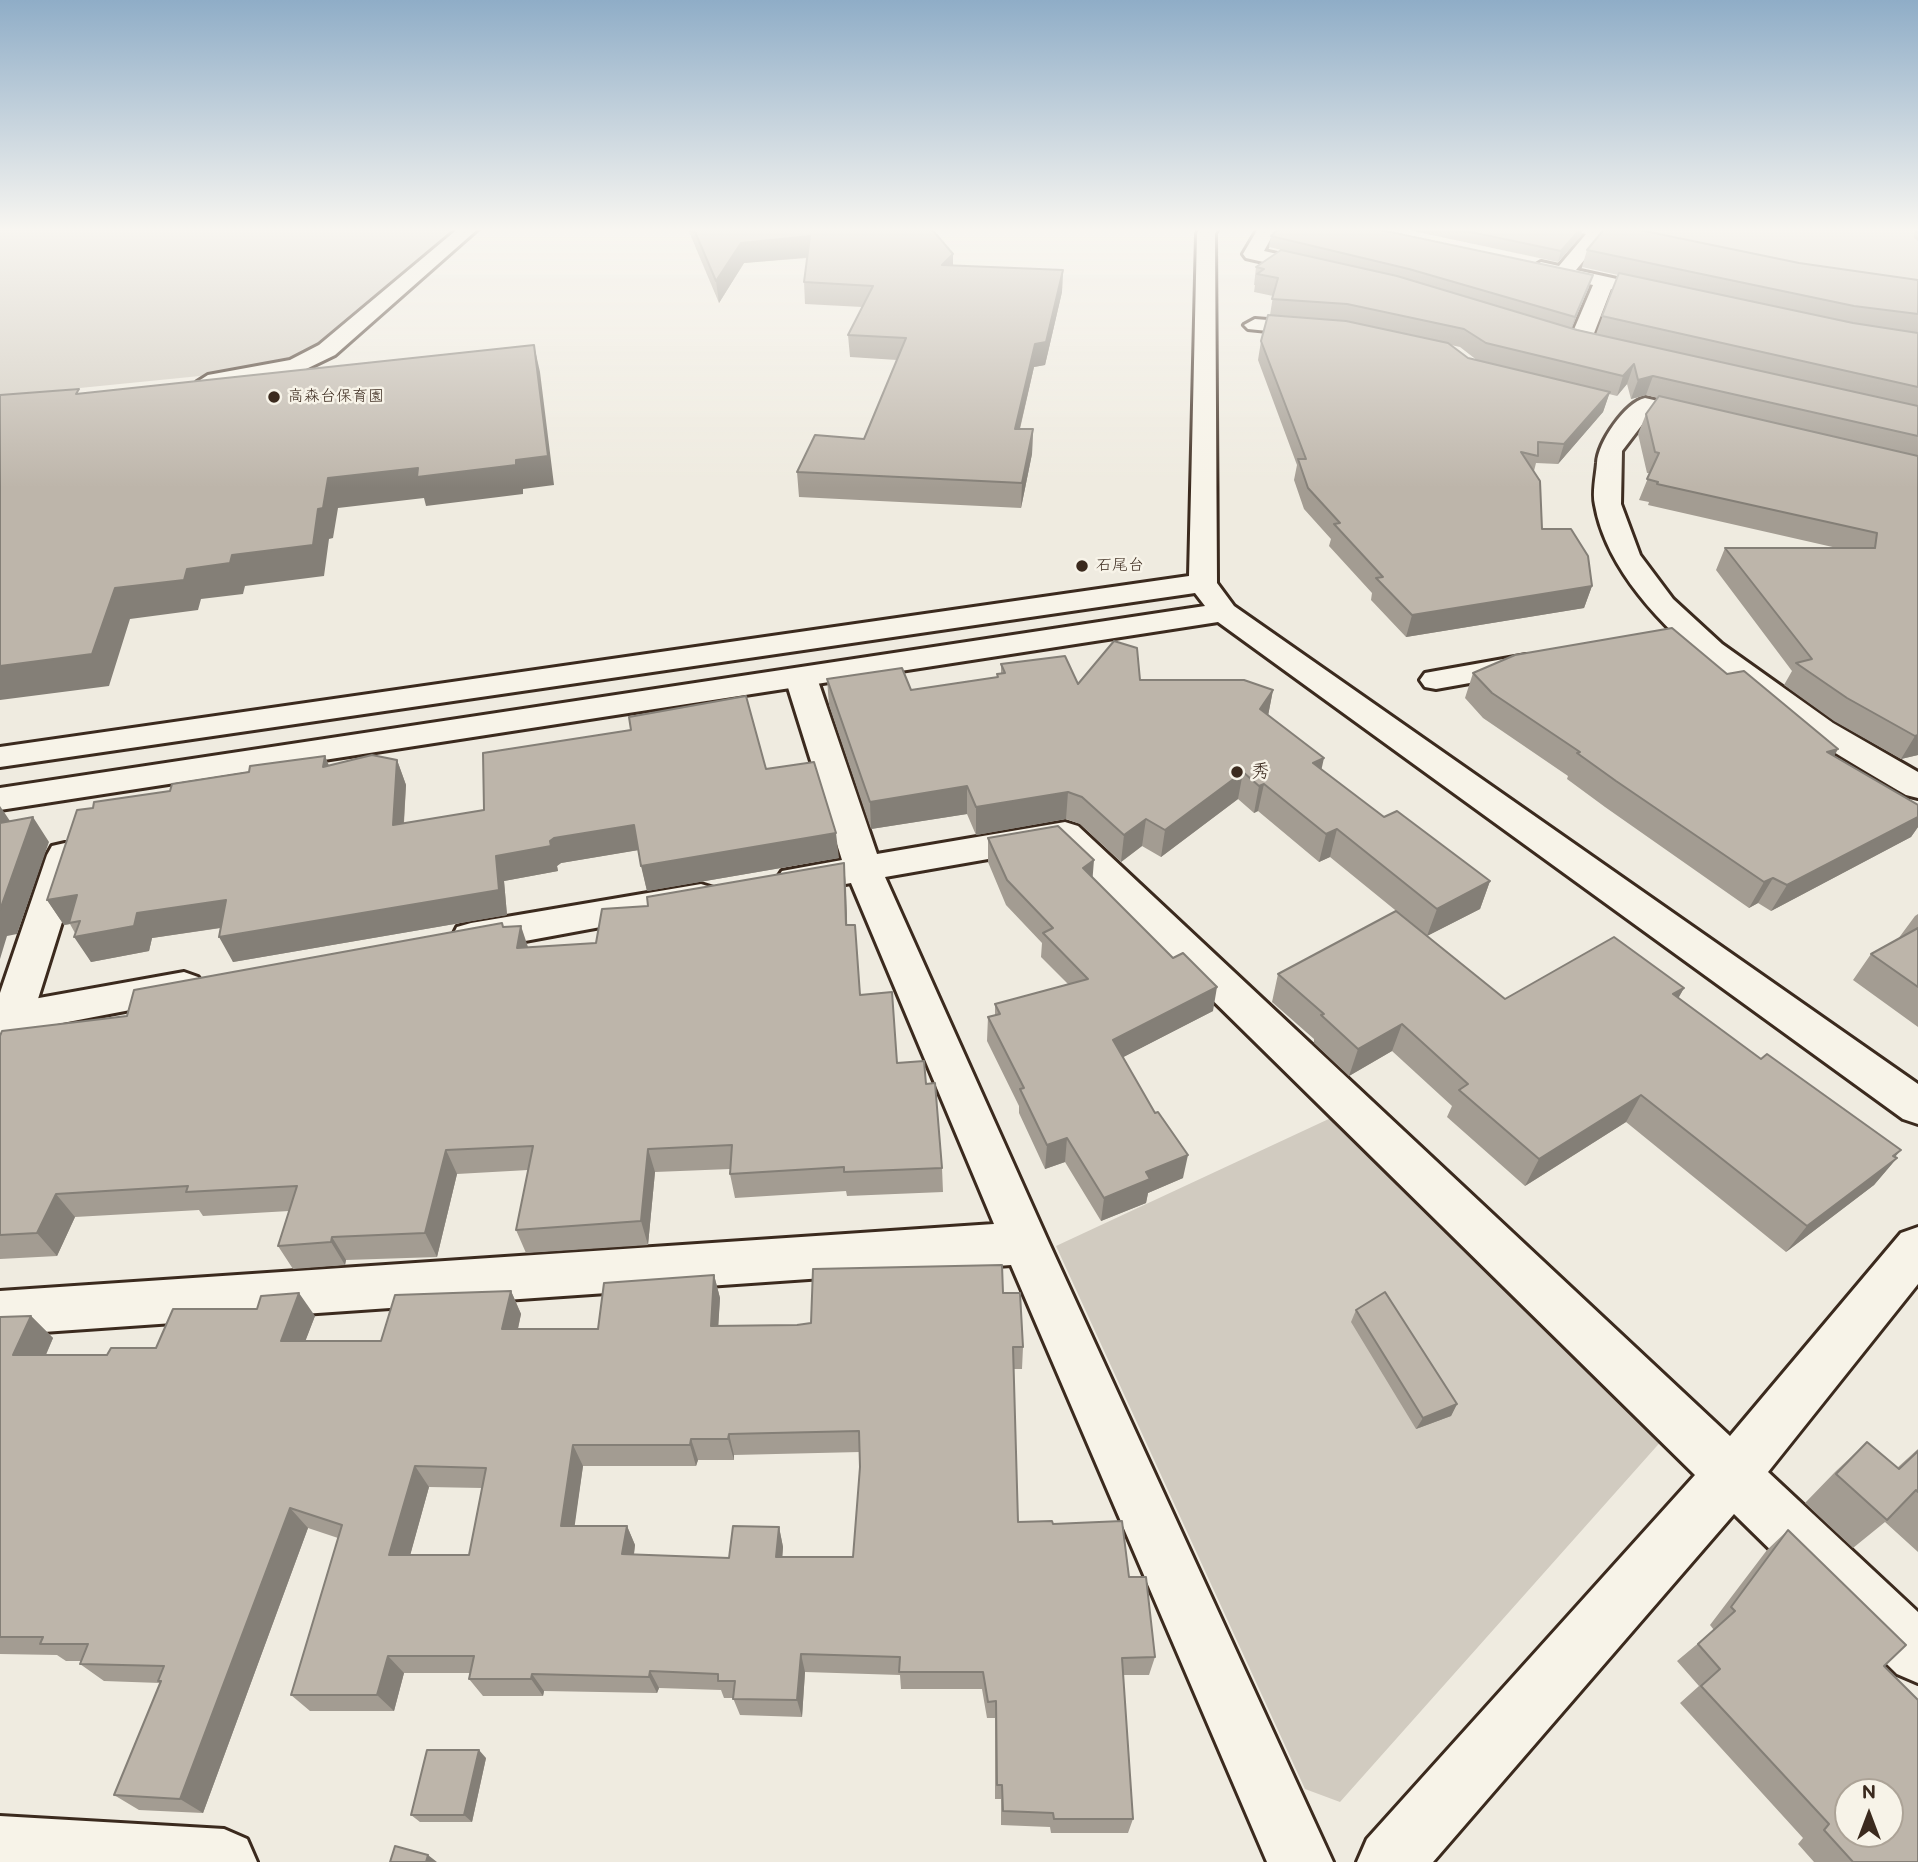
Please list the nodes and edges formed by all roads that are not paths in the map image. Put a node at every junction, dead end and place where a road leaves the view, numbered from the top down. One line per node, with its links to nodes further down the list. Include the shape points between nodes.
1 (368, 314): 9 (street, via 327,349)
2 (1205, 314): 13 (street)
3 (1591, 314): 7 (street)
4 (1255, 325): 5 (street)
5 (1343, 331)
6 (1555, 333): 7 (street)
7 (1580, 341): 8 (street)
8 (1602, 346)
9 (296, 365): 10 (street, via 310,377); 11 (street)
10 (323, 375)
11 (185, 385)
12 (1723, 423): 15 (street, via 1645,405 1628,408 1610,449 1605,490 1613,533 1646,583)
13 (1203, 583): 14 (street); 20 (street)
14 (1224, 612): 18 (street); 29 (street)
15 (1690, 635): 16 (street); 23 (street, via 1796,716)
16 (1657, 641)
17 (1553, 659): 19 (street)
18 (801, 678): 22 (street); 25 (street)
19 (1436, 680)
20 (102, 742): 21 (street); 22 (street)
21 (0, 757)
22 (88, 786): 24 (street); 28 (street)
23 (1918, 787)
24 (0, 799)
25 (863, 868): 26 (street); 30 (street); 33 (street, via 1065,834)
26 (438, 943)
27 (218, 982): 28 (street)
28 (4, 1024)
29 (1918, 1107)
30 (1025, 1243): 32 (street); 37 (street)
31 (1918, 1248): 33 (street)
32 (0, 1313)
33 (1732, 1475): 34 (street); 38 (street)
34 (1918, 1653)
35 (0, 1848): 36 (street)
36 (224, 1862)
37 (1300, 1862)
38 (1390, 1862)

